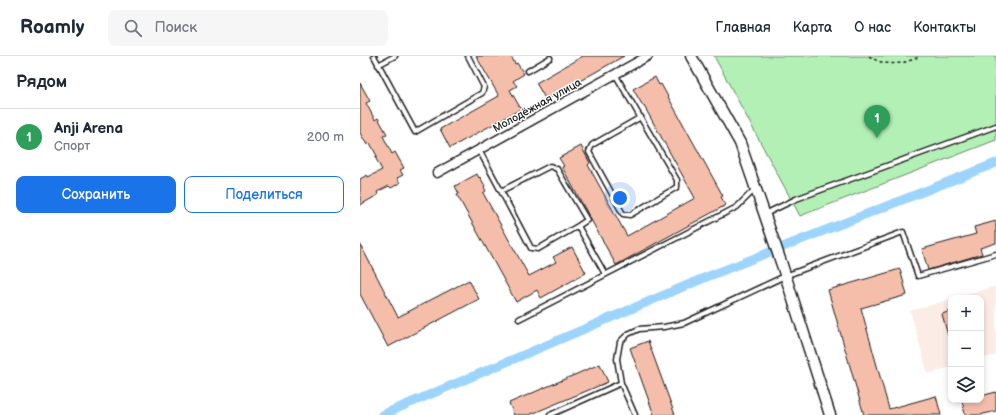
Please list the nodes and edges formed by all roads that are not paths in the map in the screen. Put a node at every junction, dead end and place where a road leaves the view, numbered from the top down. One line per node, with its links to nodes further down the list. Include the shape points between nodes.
1 (374, 56): 7 (lane)
2 (395, 56): 7 (lane)
3 (468, 56): 7 (lane, via 484,87 482,93 415,132)
4 (648, 56): 9 (street, Молодёжная улица)
5 (692, 56): 14 (street, via 740,143)
6 (550, 57): 8 (lane)
7 (378, 65)
8 (528, 70)
9 (615, 74): 10 (lane); 12 (street, Молодёжная улица)
10 (640, 117): 10 (lane, via 677,180 677,187 630,215 623,214 589,152 592,145)
11 (996, 126): 16 (lane, via 796,199)
12 (479, 150): 13 (street, Молодёжная улица); 15 (lane)
13 (437, 173)
14 (756, 189): 16 (street); 19 (lane, via 737,207)
15 (501, 191): 17 (lane, via 531,248 538,249); 17 (lane, via 550,166 557,169 587,220)
16 (764, 214): 20 (street)
17 (578, 226): 19 (lane)
18 (996, 254): 20 (lane, via 918,276 903,232)
19 (605, 274): 21 (lane)
20 (785, 276): 22 (lane, via 684,323 639,329 628,334 620,342 616,359); 25 (street)
21 (519, 319)
22 (621, 383): 23 (lane); 24 (lane)
23 (550, 415)
24 (635, 415)
25 (830, 415)

